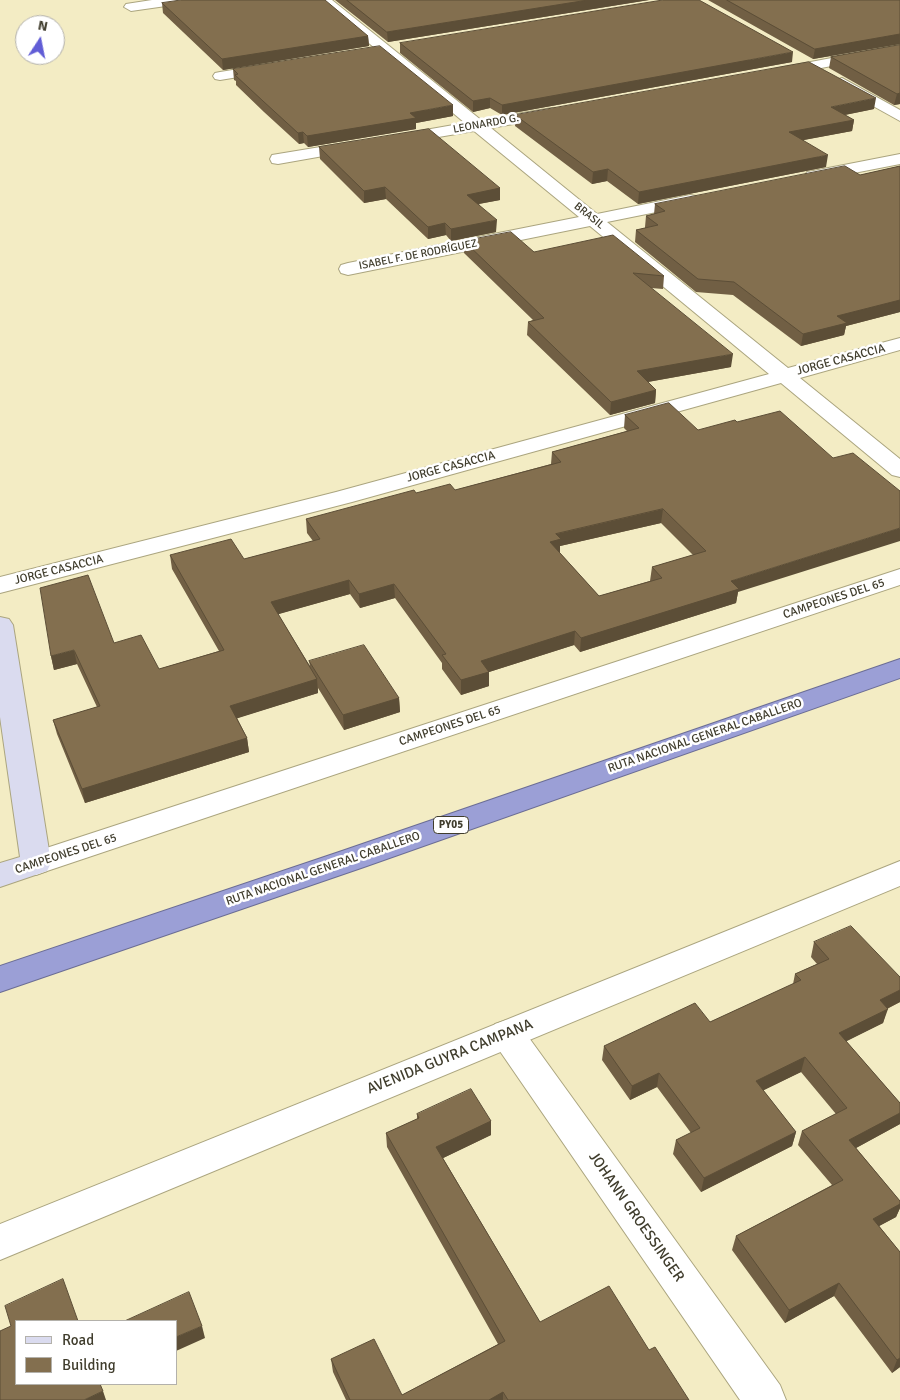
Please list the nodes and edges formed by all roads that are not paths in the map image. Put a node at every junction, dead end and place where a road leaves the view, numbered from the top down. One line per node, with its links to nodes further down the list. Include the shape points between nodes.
1 (180, 0): 3 (street)
2 (324, 0): 6 (street, BRASIL)
3 (131, 6)
4 (403, 46): 6 (street)
5 (900, 48): 10 (street)
6 (384, 49): 7 (street); 15 (street, BRASIL)
7 (365, 52)
8 (796, 56): 10 (street)
9 (288, 65): 12 (street)
10 (812, 66): 11 (street); 14 (street)
11 (763, 74)
12 (220, 76)
13 (566, 110): 15 (street, LEONARDO G.)
14 (900, 116)
15 (478, 126): 16 (street, LEONARDO G.); 20 (street, BRASIL)
16 (278, 159)
17 (900, 159): 18 (street)
18 (795, 180)
19 (709, 196): 20 (street, ISABEL F. DE RODRÍGUEZ)
20 (594, 219): 21 (street, ISABEL F. DE RODRÍGUEZ); 23 (street, BRASIL)
21 (348, 269)
22 (900, 344): 23 (street, JORGE CASACCIA)
23 (783, 375): 24 (street, BRASIL); 26 (street, JORGE CASACCIA, via 344,497)
24 (900, 470)
25 (900, 577): 29 (street, CAMPEONES DEL 65)
26 (0, 585)
27 (0, 625): 29 (main road)
28 (900, 668): 32 (highway, RUTA NACIONAL GENERAL CABALLERO / PY05)
29 (36, 863): 31 (main road, CAMPEONES DEL 65)
30 (900, 873): 33 (street, AVENIDA GUYRA CAMPANA)
31 (0, 875)
32 (0, 979)
33 (507, 1034): 34 (street, AVENIDA GUYRA CAMPANA); 35 (street, JOHANN GROESSINGER)
34 (0, 1242)
35 (766, 1400)

